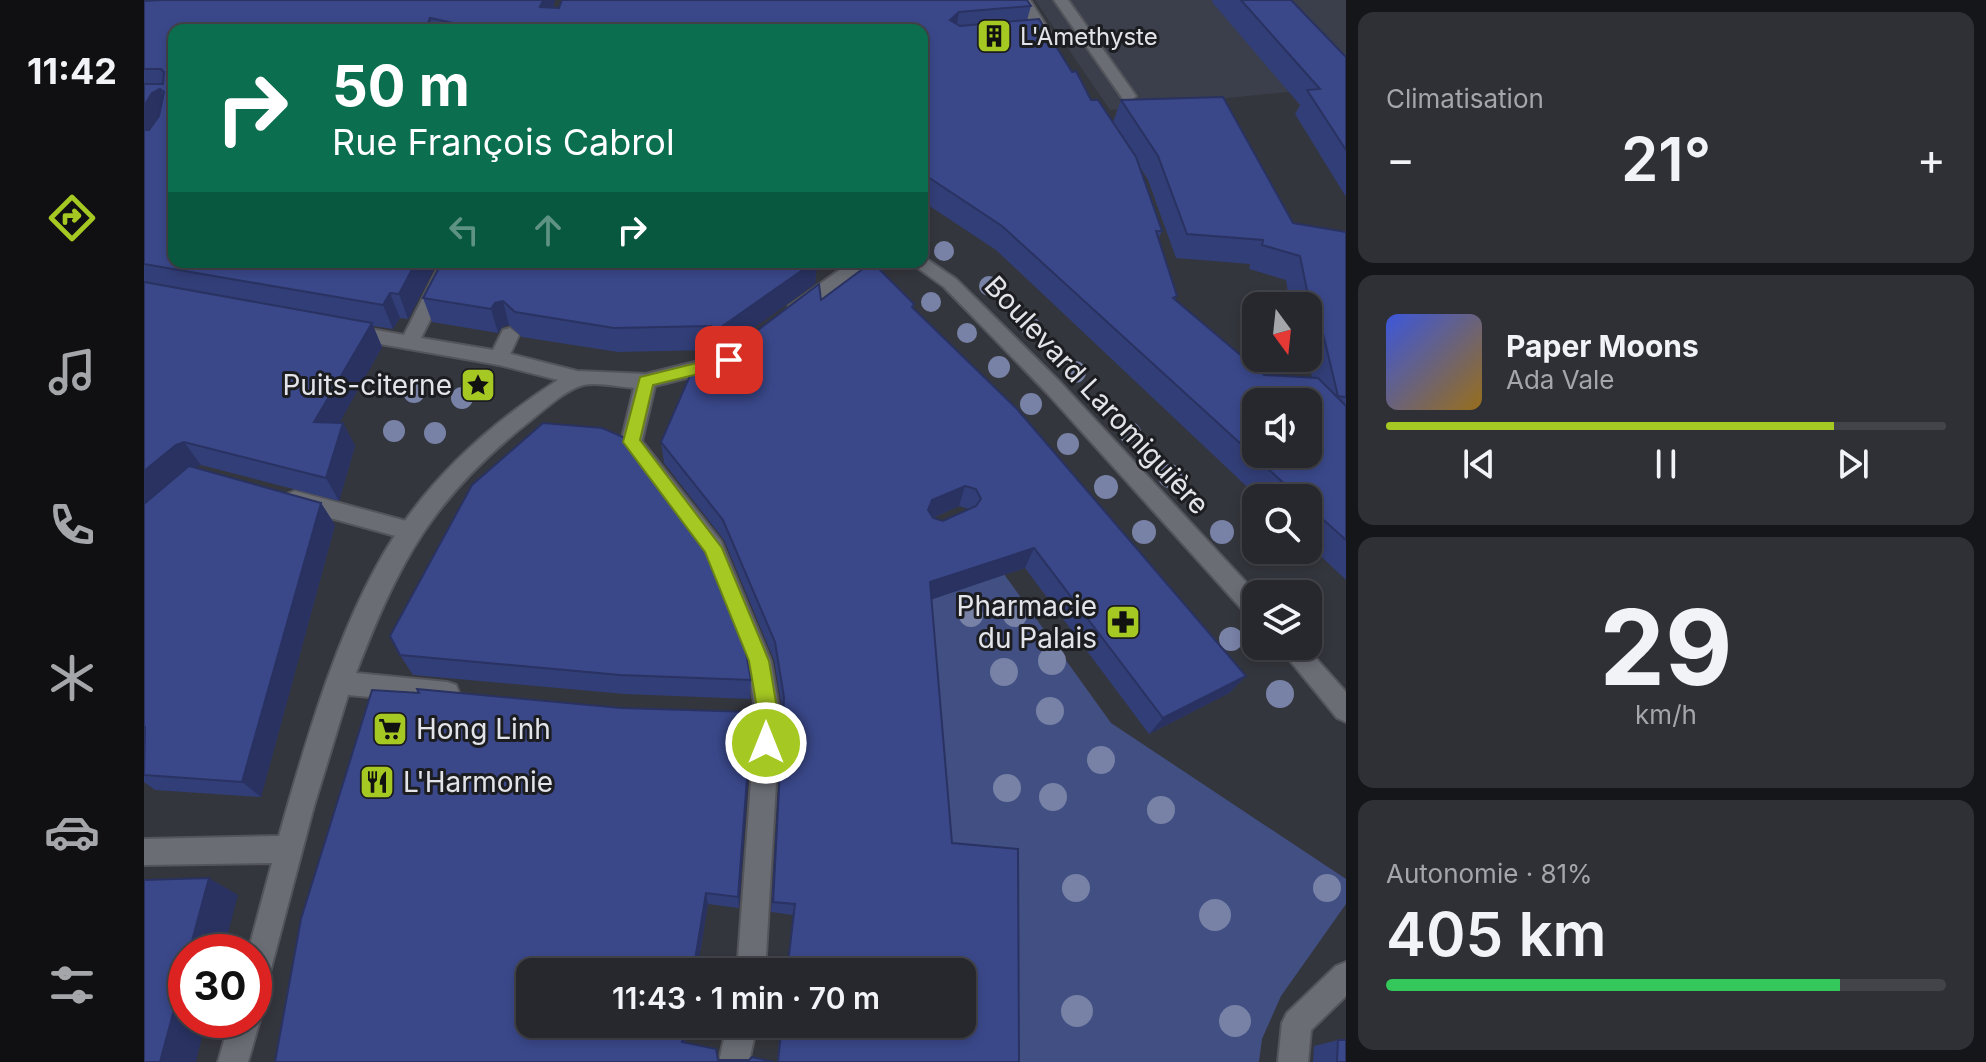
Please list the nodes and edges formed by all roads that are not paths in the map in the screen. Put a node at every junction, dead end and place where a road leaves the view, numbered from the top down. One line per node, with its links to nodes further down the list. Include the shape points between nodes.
1 (1023, 0): 3 (street, via 1037,38)
2 (1061, 0): 4 (street)
3 (1062, 62)
4 (1128, 96)
5 (928, 267): 18 (street, Boulevard Laromiguière, via 1054,388)
6 (447, 268): 11 (street)
7 (855, 268): 8 (street)
8 (779, 324)
9 (333, 329): 11 (street)
10 (510, 335): 13 (street)
11 (409, 343): 13 (street)
12 (741, 351): 15 (street, via 729,360)
13 (499, 358): 14 (street)
14 (577, 378): 15 (street); 17 (street, via 529,408 441,491)
15 (646, 381): 24 (street, via 631,442 713,548 759,661)
16 (274, 494): 17 (street)
17 (410, 531): 20 (street, via 378,589)
18 (1242, 594)
19 (1302, 660): 22 (street)
20 (340, 683): 21 (street); 25 (street)
21 (464, 694)
22 (1346, 710)
23 (736, 713): 24 (street)
24 (768, 714): 28 (street)
25 (287, 849): 26 (street); 27 (street)
26 (144, 852)
27 (266, 934)
28 (752, 958)
29 (1346, 976): 34 (street, via 1297,1023)
30 (240, 1038): 32 (street)
31 (739, 1038): 33 (street)
32 (233, 1062)
33 (734, 1062)
34 (1293, 1062)

